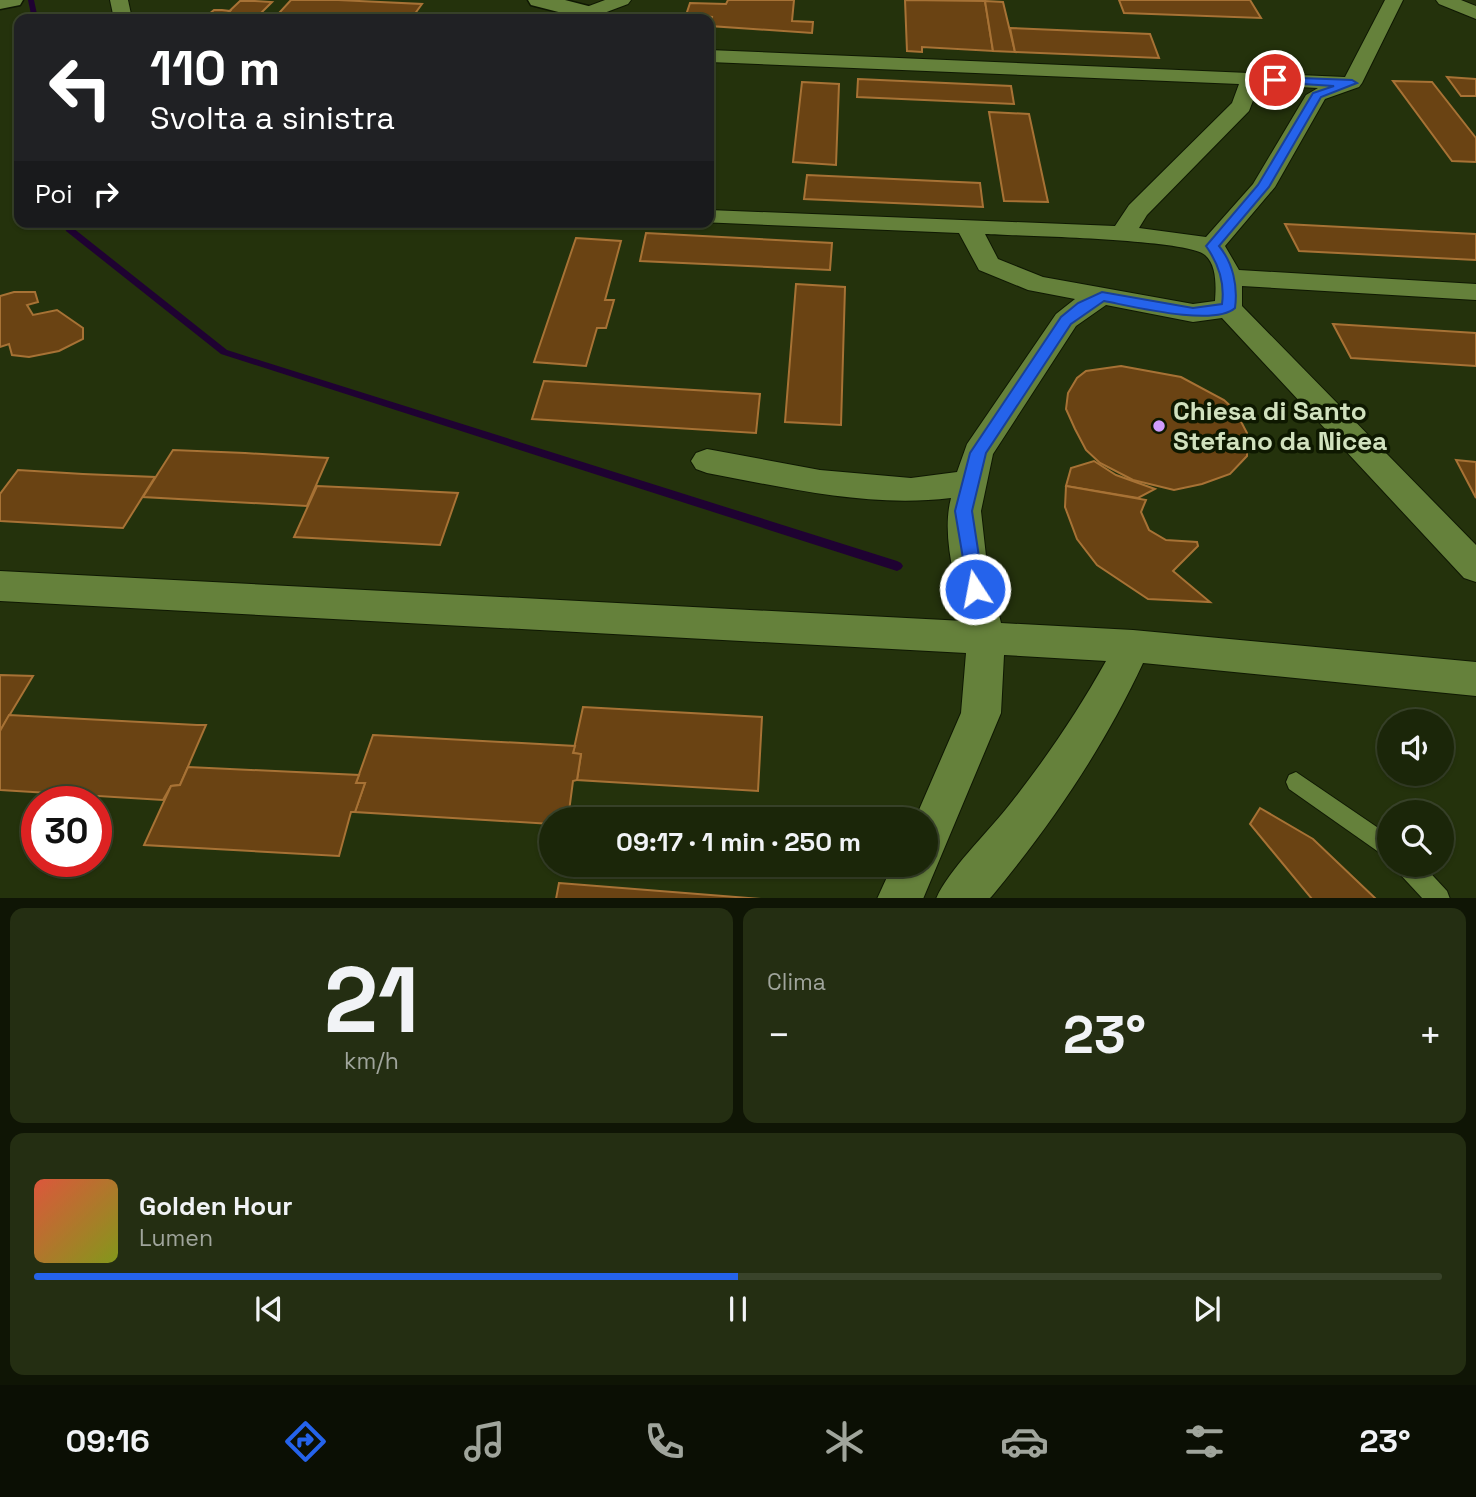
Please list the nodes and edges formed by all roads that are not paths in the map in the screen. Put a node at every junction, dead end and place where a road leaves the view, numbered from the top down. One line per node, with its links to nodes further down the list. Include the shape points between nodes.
1 (11, 0): 6 (street)
2 (539, 0): 8 (street)
3 (622, 0): 9 (street)
4 (1394, 0): 12 (street)
5 (1445, 0): 7 (street)
6 (0, 2)
7 (1476, 13)
8 (575, 14)
9 (585, 14)
10 (714, 56): 11 (street)
11 (1249, 79): 12 (street); 15 (street, via 1241,106 1138,210)
12 (1352, 83): 16 (street, via 1317,95 1263,187)
13 (714, 217): 14 (street)
14 (968, 226): 15 (street); 18 (street, via 988,264)
15 (1122, 234): 16 (street)
16 (1212, 246): 17 (street)
17 (1227, 277): 19 (street); 21 (street)
18 (1037, 284): 20 (street); 22 (street)
19 (1476, 292)
20 (1102, 296): 21 (street, via 1193,313); 22 (street)
21 (1228, 308): 25 (street)
22 (1066, 320): 24 (street, via 978,453)
23 (707, 461): 24 (street, via 820,482 898,489)
24 (970, 483): 27 (street, via 964,511)
25 (1476, 568)
26 (0, 586): 27 (street)
27 (986, 637): 28 (street); 31 (street, via 981,713)
28 (1133, 646): 29 (street); 36 (street, via 1072,757 980,877)
29 (1476, 678)
30 (1296, 782): 32 (lane)
31 (938, 816)
32 (1377, 840)
33 (910, 877): 35 (street)
34 (1419, 877): 37 (lane)
35 (899, 898)
36 (958, 898)
37 (1439, 898)

